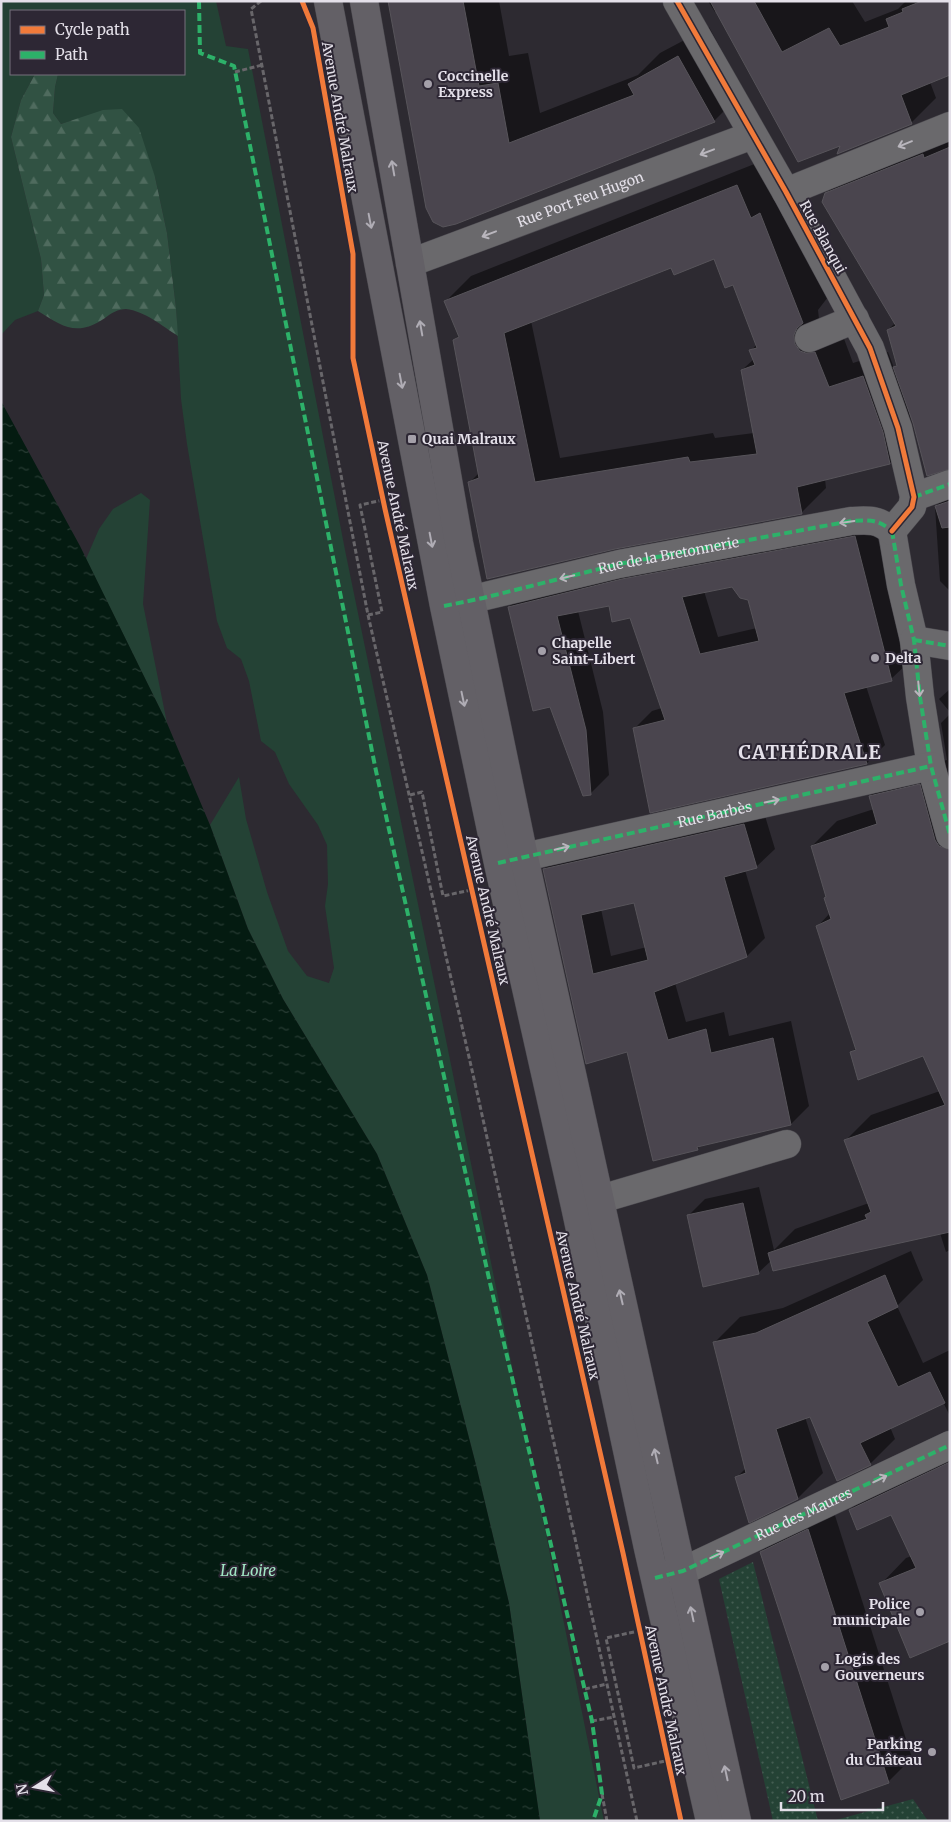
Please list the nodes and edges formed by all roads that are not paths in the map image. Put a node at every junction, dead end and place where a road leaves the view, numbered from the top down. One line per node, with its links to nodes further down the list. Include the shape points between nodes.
1 (328, 1): 14 (main road, Avenue André Malraux, one-way to 14)
2 (364, 1): 7 (main road, Avenue André Malraux, one-way to 2)
3 (677, 1): 5 (street, Rue Blanqui)
4 (950, 126): 6 (street, one-way to 6)
5 (753, 135): 6 (street, Rue Blanqui); 7 (street, Rue Port Feu Hugon, one-way to 7)
6 (786, 192): 8 (street, Rue Blanqui)
7 (410, 263): 13 (main road, Avenue André Malraux, one-way to 7, via 450,496)
8 (854, 319): 9 (street); 11 (street, Rue Blanqui, via 870,348 898,428)
9 (809, 338)
10 (950, 484): 11 (street)
11 (914, 497): 12 (street, via 912,507)
12 (892, 531): 13 (street, Rue de la Bretonnerie, one-way to 13, via 875,521 851,521 619,564); 15 (street)
13 (472, 600): 14 (street, Rue de la Bretonnerie); 19 (main road, Avenue André Malraux)
14 (444, 606): 20 (main road, Avenue André Malraux, one-way to 20)
15 (914, 640): 16 (street); 17 (street, one-way to 17)
16 (950, 646)
17 (931, 766): 18 (street); 19 (street, Rue Barbès, one-way to 17)
18 (950, 835)
19 (524, 857): 20 (street, Rue Barbès); 22 (main road, Avenue André Malraux)
20 (498, 863): 22 (main road, Avenue André Malraux)
21 (787, 1144): 22 (street)
22 (587, 1203): 24 (main road, Avenue André Malraux, one-way to 22); 25 (main road, Avenue André Malraux)
23 (950, 1445): 24 (street, Rue des Maures, one-way to 23)
24 (683, 1571): 25 (street, Rue des Maures); 27 (main road, Avenue André Malraux, one-way to 24)
25 (655, 1578): 26 (main road, Avenue André Malraux)
26 (710, 1821)
27 (737, 1821)

